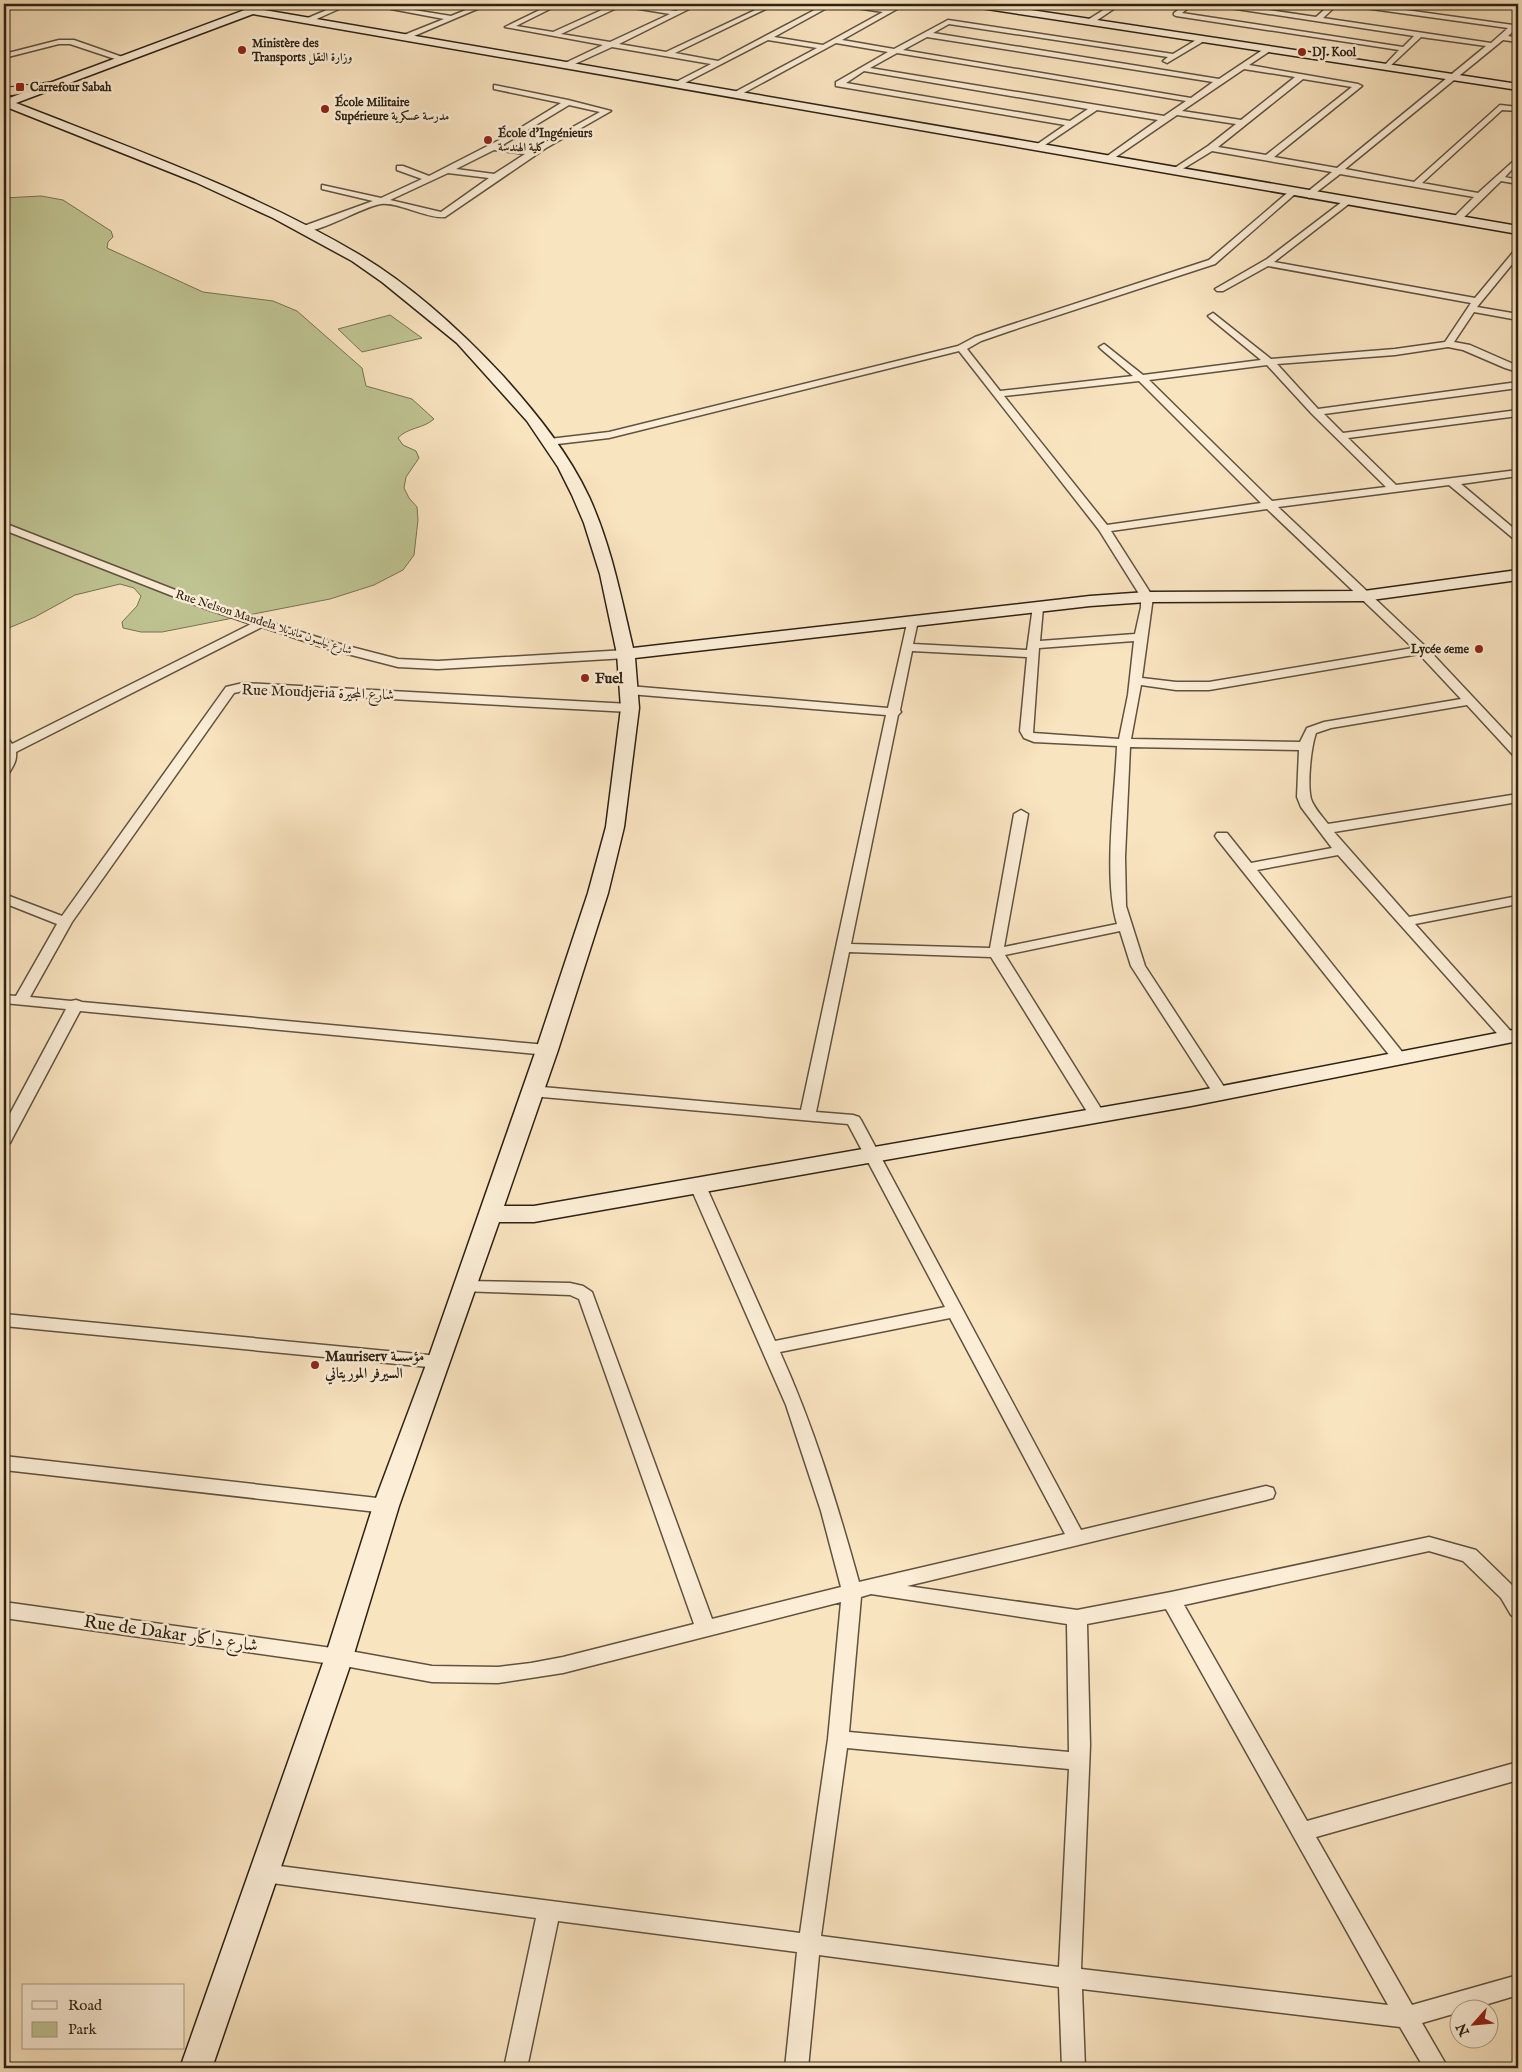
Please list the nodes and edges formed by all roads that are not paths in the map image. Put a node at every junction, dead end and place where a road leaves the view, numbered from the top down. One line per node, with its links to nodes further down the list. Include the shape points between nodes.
1 (235, 4): 20 (street)
2 (271, 4): 20 (street)
3 (347, 4): 27 (street)
4 (407, 4): 25 (street, via 395,9)
5 (486, 4): 25 (street)
6 (557, 4): 34 (street, via 508,27)
7 (621, 4): 23 (street); 34 (street)
8 (693, 4): 23 (street)
9 (773, 4): 50 (street)
10 (831, 4): 37 (street)
11 (842, 4): 21 (street)
12 (904, 4): 21 (street)
13 (974, 4): 28 (street)
14 (1118, 4): 28 (street)
15 (1190, 4): 46 (street, via 1176,14)
16 (1217, 4): 26 (street)
17 (1335, 4): 26 (street)
18 (1350, 4): 19 (street)
19 (1363, 6): 22 (street); 31 (street)
20 (253, 10): 27 (street); 54 (street)
21 (891, 11): 41 (street)
22 (1356, 11)
23 (677, 13): 42 (street)
24 (1348, 17): 29 (street)
25 (451, 18): 35 (street)
26 (1317, 19): 29 (street)
27 (307, 20): 35 (street)
28 (1090, 22): 39 (street)
29 (1341, 22): 33 (street)
30 (976, 25): 32 (street, via 948,22); 38 (street); 48 (street)
31 (1515, 28): 36 (street)
32 (924, 34): 38 (street); 47 (street)
33 (1420, 34): 43 (street); 46 (street)
34 (553, 35): 42 (street)
35 (407, 37): 56 (street)
36 (1500, 37): 40 (street); 43 (street)
37 (767, 38): 44 (street); 55 (street)
38 (953, 38): 49 (street)
39 (1201, 39): 45 (street); 52 (street)
40 (1518, 40)
41 (835, 41): 44 (street); 47 (street)
42 (610, 44): 50 (street); 56 (street)
43 (1492, 45): 66 (street)
44 (824, 47): 75 (street)
45 (1267, 49): 57 (street); 59 (street)
46 (1404, 49): 59 (street)
47 (895, 51): 60 (street); 61 (street)
48 (1152, 52): 52 (street); 58 (street)
49 (1044, 53): 53 (street); 61 (street)
50 (668, 54): 55 (street)
51 (4, 56): 54 (street, via 71,42)
52 (1175, 56): 62 (street)
53 (1072, 58): 58 (street); 64 (street)
54 (124, 59): 71 (street)
55 (718, 63): 70 (street)
56 (566, 66): 70 (street)
57 (1242, 66): 65 (street); 68 (street)
58 (1130, 67): 62 (street)
59 (1387, 67): 66 (street)
60 (863, 69): 63 (street); 74 (street, via 839,84)
61 (1015, 70): 64 (street); 67 (street)
62 (1153, 71): 68 (street)
63 (892, 74): 74 (street); 79 (street, via 989,86)
64 (1045, 75): 69 (street); 76 (street)
65 (1302, 76): 84 (street); 90 (street, via 1358,88)
66 (1454, 77): 73 (street); 95 (street)
67 (1000, 80)
68 (1219, 81): 76 (street)
69 (1030, 84)
70 (677, 85): 75 (street)
71 (51, 86): 78 (highway); 83 (street, via 35,100 33,106)
72 (498, 86): 77 (street)
73 (1518, 87)
74 (866, 89): 85 (street)
75 (736, 95): 87 (street)
76 (1192, 100): 81 (street)
77 (568, 102): 86 (street); 89 (street, via 607,111)
78 (4, 103): 83 (street)
79 (1096, 107): 82 (street); 85 (street)
80 (1518, 110): 101 (street, via 1500,107)
81 (1174, 112): 82 (street); 84 (street)
82 (1165, 119): 91 (street)
83 (54, 121): 109 (street, via 199,179)
84 (1243, 123): 88 (street)
85 (1071, 124): 87 (street)
86 (492, 147): 89 (street); 94 (street)
87 (1039, 148): 91 (street)
88 (1211, 148): 90 (street); 96 (street)
89 (533, 153): 97 (street)
90 (1268, 158): 95 (street)
91 (1107, 159): 96 (street)
92 (1518, 159): 99 (street)
93 (400, 168): 98 (street)
94 (446, 170): 97 (street); 98 (street)
95 (1338, 170): 101 (street); 104 (street)
96 (1176, 171): 103 (street)
97 (496, 177): 106 (street, via 442,215)
98 (429, 178): 106 (street)
99 (1498, 178): 100 (street); 105 (street)
100 (1518, 182)
101 (1416, 184): 105 (street)
102 (325, 187): 106 (street)
103 (1292, 192): 104 (street); 119 (street, via 1212,262 1007,328)
104 (1309, 195): 107 (street)
105 (1480, 196): 108 (street)
106 (379, 200): 109 (street)
107 (1347, 201): 108 (street); 112 (street)
108 (1457, 219): 110 (street)
109 (304, 229): 130 (street, via 387,279 438,320 496,377 533,418)
110 (1518, 230)
111 (1518, 252): 114 (street)
112 (1267, 264): 113 (street); 114 (street)
113 (1220, 290)
114 (1474, 305): 116 (street); 117 (street)
115 (1213, 316): 120 (street)
116 (1518, 317)
117 (1448, 344): 120 (street, via 1395,352); 121 (street, via 1475,349)
118 (1104, 347): 123 (street)
119 (961, 348): 126 (street); 130 (street, via 617,433)
120 (1269, 362): 123 (street); 127 (street)
121 (1504, 365): 122 (street); 124 (street)
122 (1518, 369)
123 (1141, 378): 126 (street); 134 (street)
124 (1518, 378)
125 (1518, 385): 127 (street)
126 (997, 394): 136 (street)
127 (1316, 412): 129 (street)
128 (1518, 413): 129 (street)
129 (1341, 436): 133 (street)
130 (549, 442): 148 (street, via 566,467 592,523 608,574)
131 (1518, 473): 132 (street)
132 (1451, 481): 133 (street); 137 (street)
133 (1394, 489): 134 (street)
134 (1269, 505): 136 (street); 139 (street)
135 (4, 526): 143 (street, Rue Nelson Mandela شارع نيلسون مانديلا, via 202,604)
136 (1104, 529): 140 (street)
137 (1518, 537)
138 (1518, 575): 139 (street)
139 (1364, 596): 140 (street); 147 (street)
140 (1147, 597): 141 (street); 144 (street)
141 (1037, 608): 142 (street); 146 (street)
142 (912, 621): 145 (street); 148 (street)
143 (261, 623): 148 (street, Rue Nelson Mandela شارع نيلسون مانديلا, via 398,663 422,665); 154 (street)
144 (1140, 637): 146 (street); 149 (street)
145 (907, 647): 146 (street); 152 (street)
146 (1034, 650): 153 (street, via 1028,736)
147 (1422, 650): 149 (street, via 1209,686); 151 (street)
148 (626, 654): 150 (street)
149 (1135, 681): 153 (street)
150 (629, 699): 152 (street, Rue Moudjeria شارع المجيرة); 166 (street, Rue Moudjeria شارع المجيرة, via 242,686 230,690); 175 (street, via 615,827 598,894)
151 (1468, 701): 155 (street, via 1328,725 1311,731); 156 (street)
152 (895, 712): 169 (street)
153 (1124, 742): 155 (street); 168 (street, via 1118,857 1119,906)
154 (7, 746): 157 (street, via 10,763)
155 (1305, 746): 160 (street, via 1304,798)
156 (1518, 752)
157 (4, 770)
158 (1518, 798): 160 (street)
159 (1021, 814): 170 (street)
160 (1325, 829): 162 (street)
161 (1222, 836): 163 (street)
162 (1341, 850): 163 (street); 167 (street)
163 (1247, 868): 176 (street)
164 (4, 898): 166 (street)
165 (1518, 900): 167 (street)
166 (65, 922): 172 (street, Rue Moudjeria شارع المجيرة)
167 (1405, 922): 174 (street)
168 (1126, 926): 170 (street); 178 (street, via 1138,966)
169 (844, 948): 170 (street); 179 (street)
170 (996, 953): 180 (street)
171 (4, 998): 172 (street)
172 (21, 999): 173 (street)
173 (76, 1004): 175 (street); 181 (street)
174 (1513, 1036): 176 (street)
175 (547, 1050): 177 (street)
176 (1399, 1058): 178 (street)
177 (532, 1091): 179 (street); 184 (street)
178 (1220, 1093): 180 (street)
179 (808, 1115): 182 (street, via 853,1120)
180 (1097, 1115): 182 (street)
181 (4, 1138)
182 (872, 1155): 183 (street); 186 (street)
183 (698, 1186): 184 (street, via 534,1214); 188 (street)
184 (490, 1214): 185 (street)
185 (465, 1287): 189 (street); 199 (street, via 570,1289 586,1296)
186 (956, 1311): 188 (street); 193 (street)
187 (4, 1320): 189 (street)
188 (770, 1348): 194 (street, via 795,1406 830,1511)
189 (439, 1362): 192 (street)
190 (4, 1463): 192 (street)
191 (1266, 1493): 193 (street, Rue de Dakar شارع داكار)
192 (386, 1506): 200 (street)
193 (1076, 1537): 194 (street, Rue de Dakar شارع داكار)
194 (861, 1590): 198 (street); 199 (street, Rue de Dakar شارع داكار); 201 (street)
195 (1171, 1600): 197 (street, via 1429,1544 1469,1555 1508,1593); 198 (street); 204 (street)
196 (4, 1610): 200 (street, Rue de Dakar شارع داكار)
197 (1518, 1610)
198 (1078, 1618): 202 (street)
199 (706, 1629): 200 (street, Rue de Dakar شارع داكار, via 563,1665 498,1675 432,1674)
200 (339, 1657): 205 (street)
201 (838, 1739): 202 (street); 207 (street)
202 (1079, 1761): 208 (street)
203 (1518, 1771): 204 (street)
204 (1302, 1832): 210 (street)
205 (264, 1873): 206 (street); 211 (street)
206 (549, 1910): 207 (street); 212 (street)
207 (809, 1944): 208 (street); 213 (street)
208 (1070, 1978): 210 (street); 214 (street)
209 (1518, 1985): 210 (street)
210 (1406, 2017): 215 (street)
211 (196, 2068)
212 (515, 2068)
213 (796, 2068)
214 (1073, 2068)
215 (1436, 2068)

